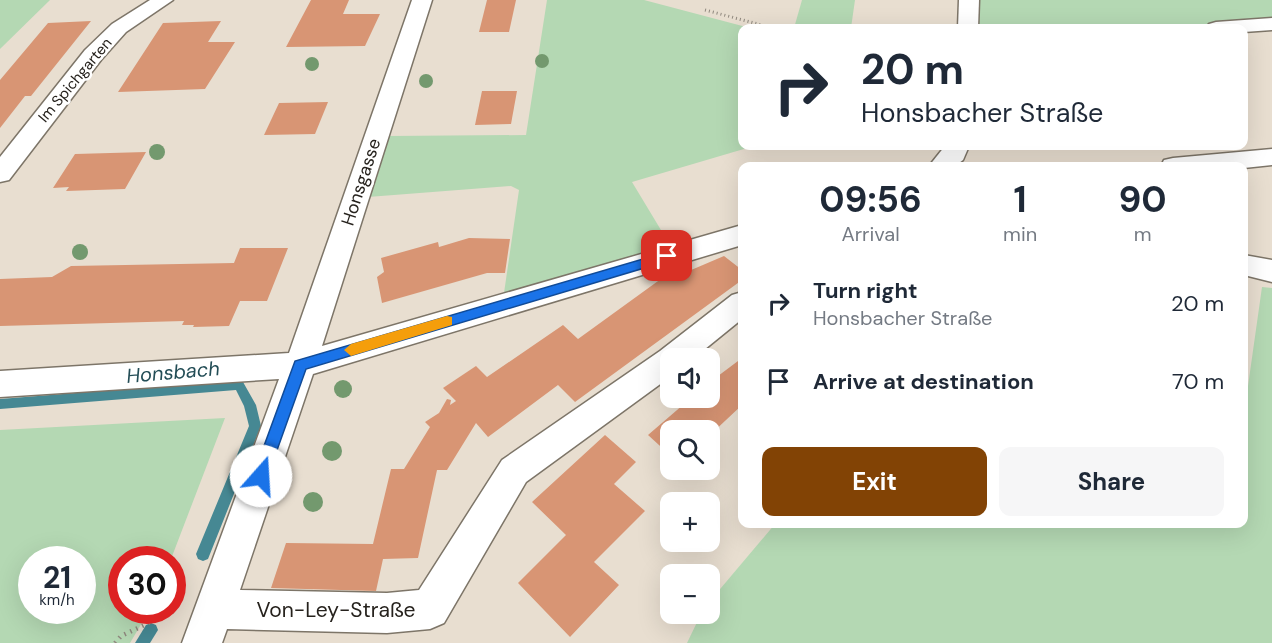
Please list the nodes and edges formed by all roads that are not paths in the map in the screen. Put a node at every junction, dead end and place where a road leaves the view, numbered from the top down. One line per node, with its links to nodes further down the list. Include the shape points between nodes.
1 (163, 0): 11 (street, Im Spichgarten, via 119,28 93,55)
2 (422, 0): 17 (street, Honsgasse)
3 (969, 0): 4 (street)
4 (968, 24)
5 (1272, 24): 6 (street)
6 (1248, 26)
7 (955, 150): 9 (street)
8 (1272, 157): 10 (street)
9 (945, 162)
10 (1217, 162)
11 (0, 174)
12 (738, 236): 17 (street)
13 (1248, 266): 14 (street)
14 (1272, 271)
15 (738, 306): 16 (street, Von-Ley-Straße)
16 (685, 348)
17 (300, 365): 19 (street); 20 (street)
18 (660, 367): 20 (street, Von-Ley-Straße, via 514,471 430,609)
19 (0, 384)
20 (208, 626)

